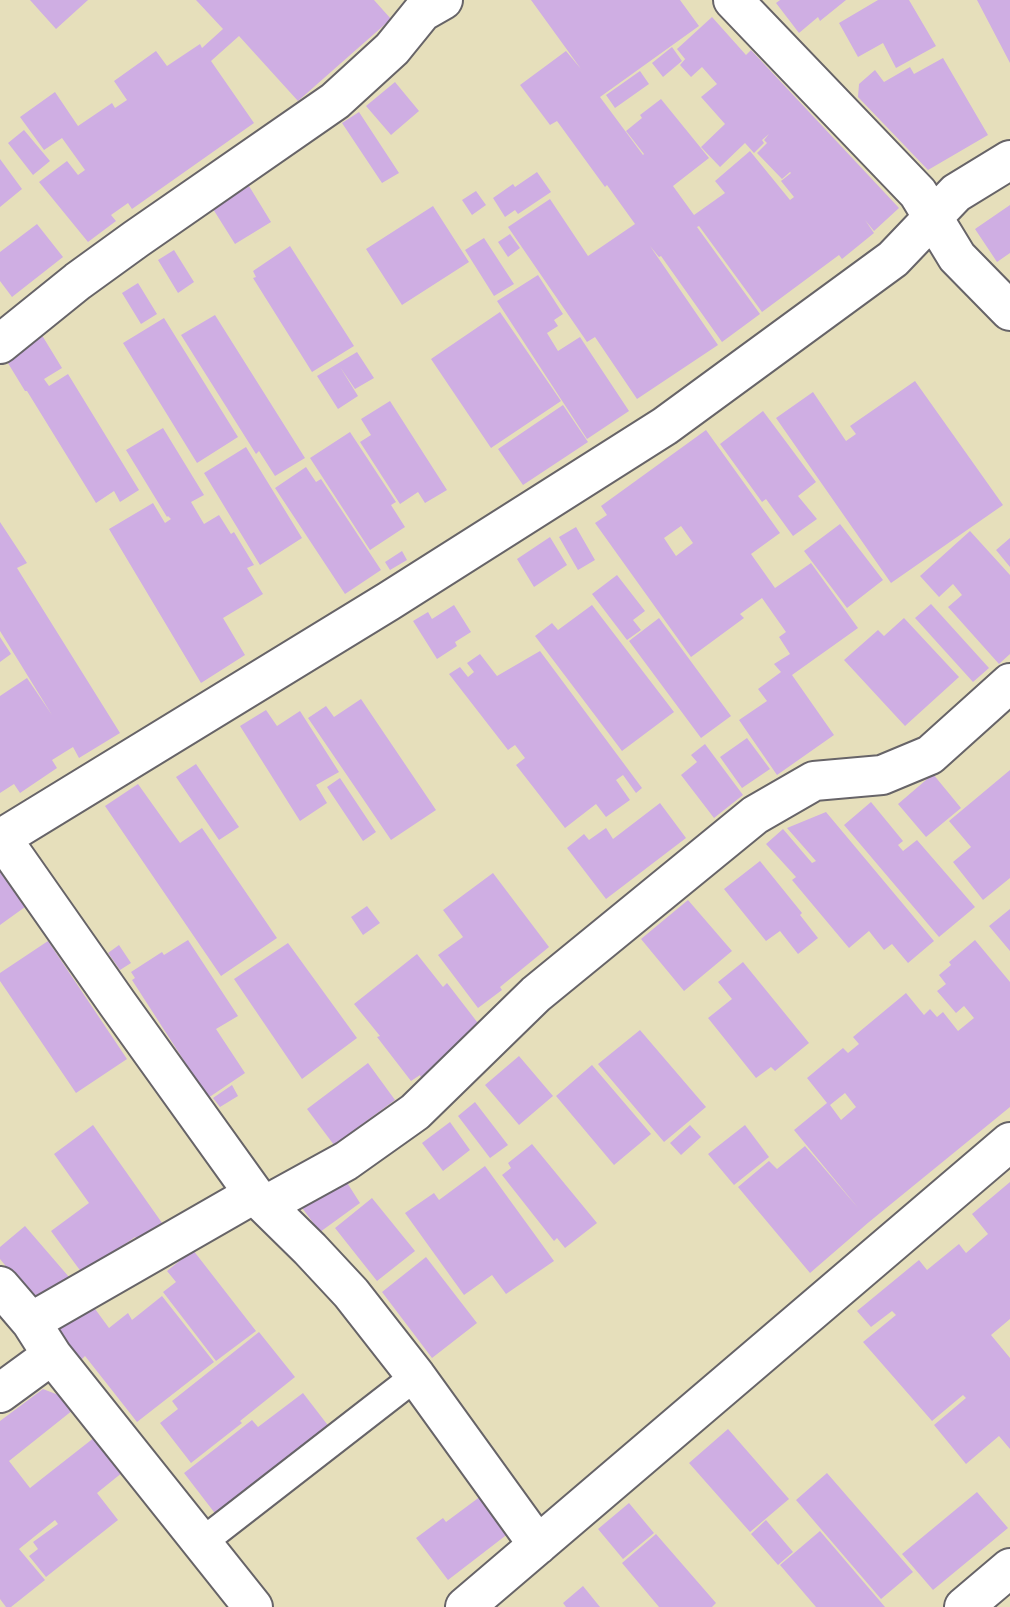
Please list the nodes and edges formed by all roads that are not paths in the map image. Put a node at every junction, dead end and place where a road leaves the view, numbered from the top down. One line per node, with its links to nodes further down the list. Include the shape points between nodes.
1 (443, 0): 6 (street, via 422,12 392,49 335,101 116,253)
2 (733, 0): 4 (street, via 909,183)
3 (1010, 160): 4 (street, via 956,192)
4 (933, 215): 5 (street, via 957,257); 8 (street, via 893,259 665,426)
5 (1010, 311)
6 (0, 344)
7 (1010, 683): 10 (street, via 930,755 882,775 814,781 755,815 536,994 415,1112 346,1161)
8 (0, 838): 10 (street)
9 (1010, 1142): 17 (street)
10 (260, 1199): 12 (street); 14 (street, via 351,1293)
11 (0, 1286): 12 (street)
12 (31, 1322): 13 (street)
13 (52, 1355): 15 (street); 16 (street)
14 (416, 1376): 16 (lane); 17 (street)
15 (0, 1393)
16 (201, 1543): 19 (street)
17 (538, 1545): 20 (street)
18 (1010, 1568): 21 (street)
19 (253, 1607)
20 (465, 1607)
21 (964, 1607)

